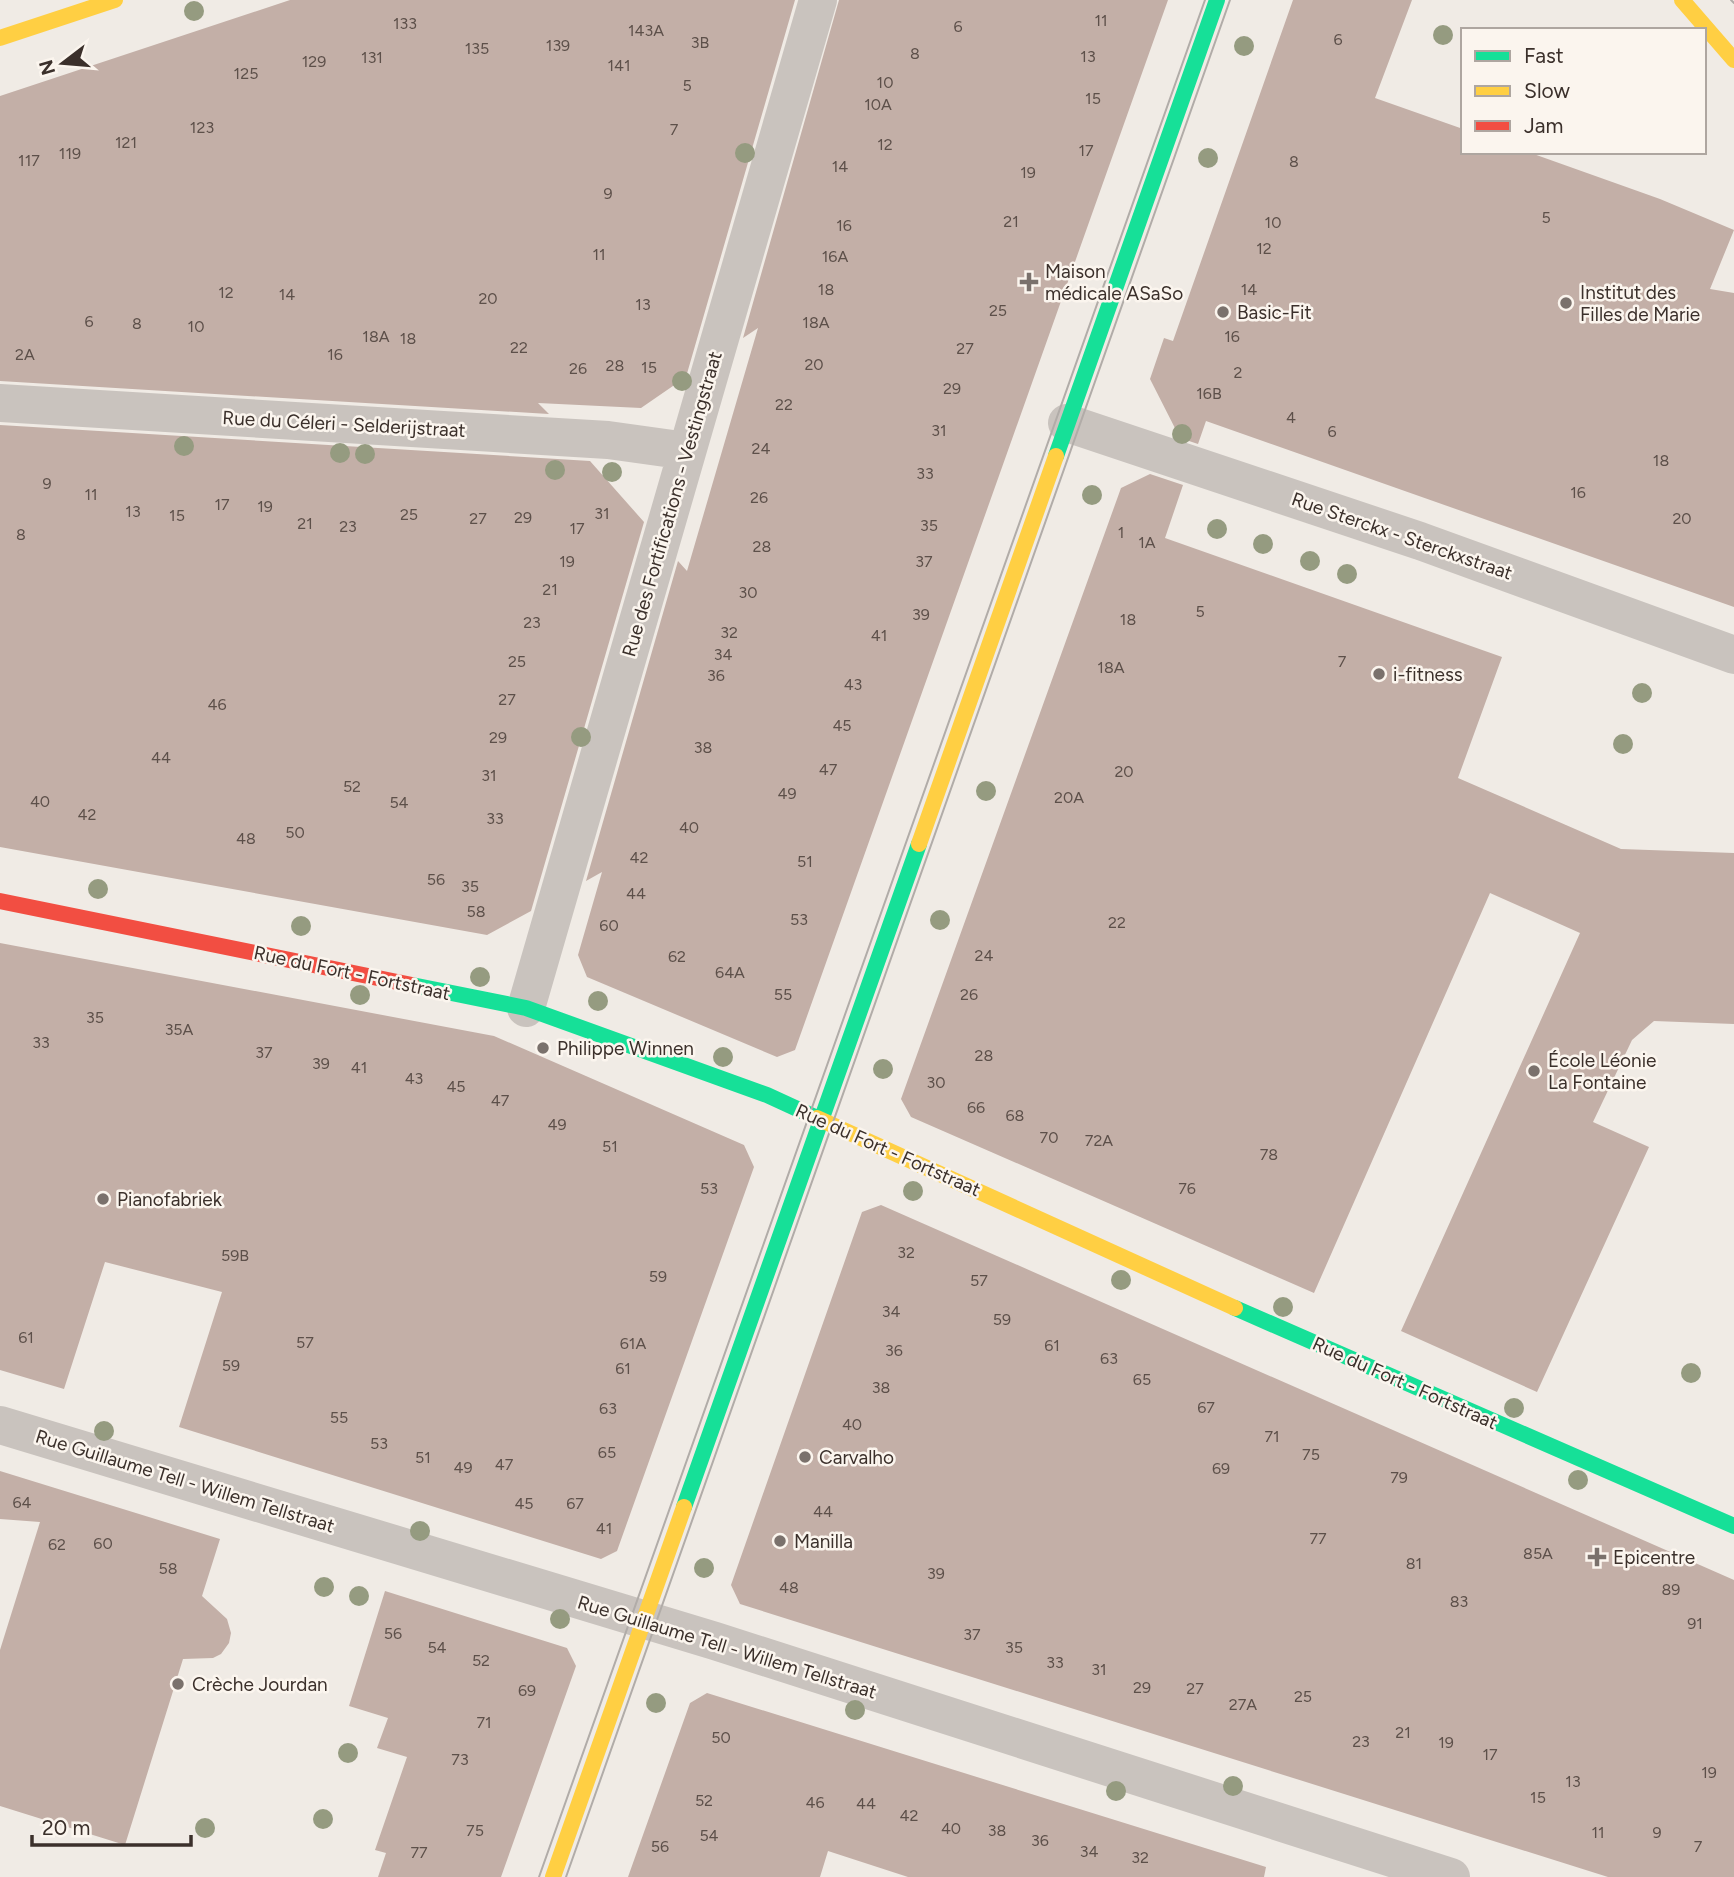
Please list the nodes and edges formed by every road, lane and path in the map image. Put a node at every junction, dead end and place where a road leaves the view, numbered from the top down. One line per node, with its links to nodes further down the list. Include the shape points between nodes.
1 (115, 0): 5 (street)
2 (818, 0): 9 (street, Rue des Fortifications - Vestingstraat)
3 (1217, 0): 8 (street)
4 (1682, 0): 6 (street)
5 (0, 38)
6 (1734, 60)
7 (0, 403): 9 (street, Rue du Céleri - Selderijstraat, via 608,440)
8 (1067, 423): 10 (street, Rue Sterckx - Sterckxstraat, via 1420,541); 13 (street)
9 (687, 451): 12 (street, Rue des Fortifications - Vestingstraat)
10 (1734, 655)
11 (0, 901): 12 (street, Rue du Fort - Fortstraat)
12 (526, 1008): 13 (street, Rue du Fort - Fortstraat, via 767,1095)
13 (821, 1120): 15 (street, Rue du Fort - Fortstraat, via 1333,1352); 16 (street)
14 (0, 1425): 16 (street, Rue Guillaume Tell - Willem Tellstraat)
15 (1734, 1526)
16 (643, 1620): 17 (street); 18 (street, Rue Guillaume Tell - Willem Tellstraat)
17 (553, 1877)
18 (1451, 1877)

